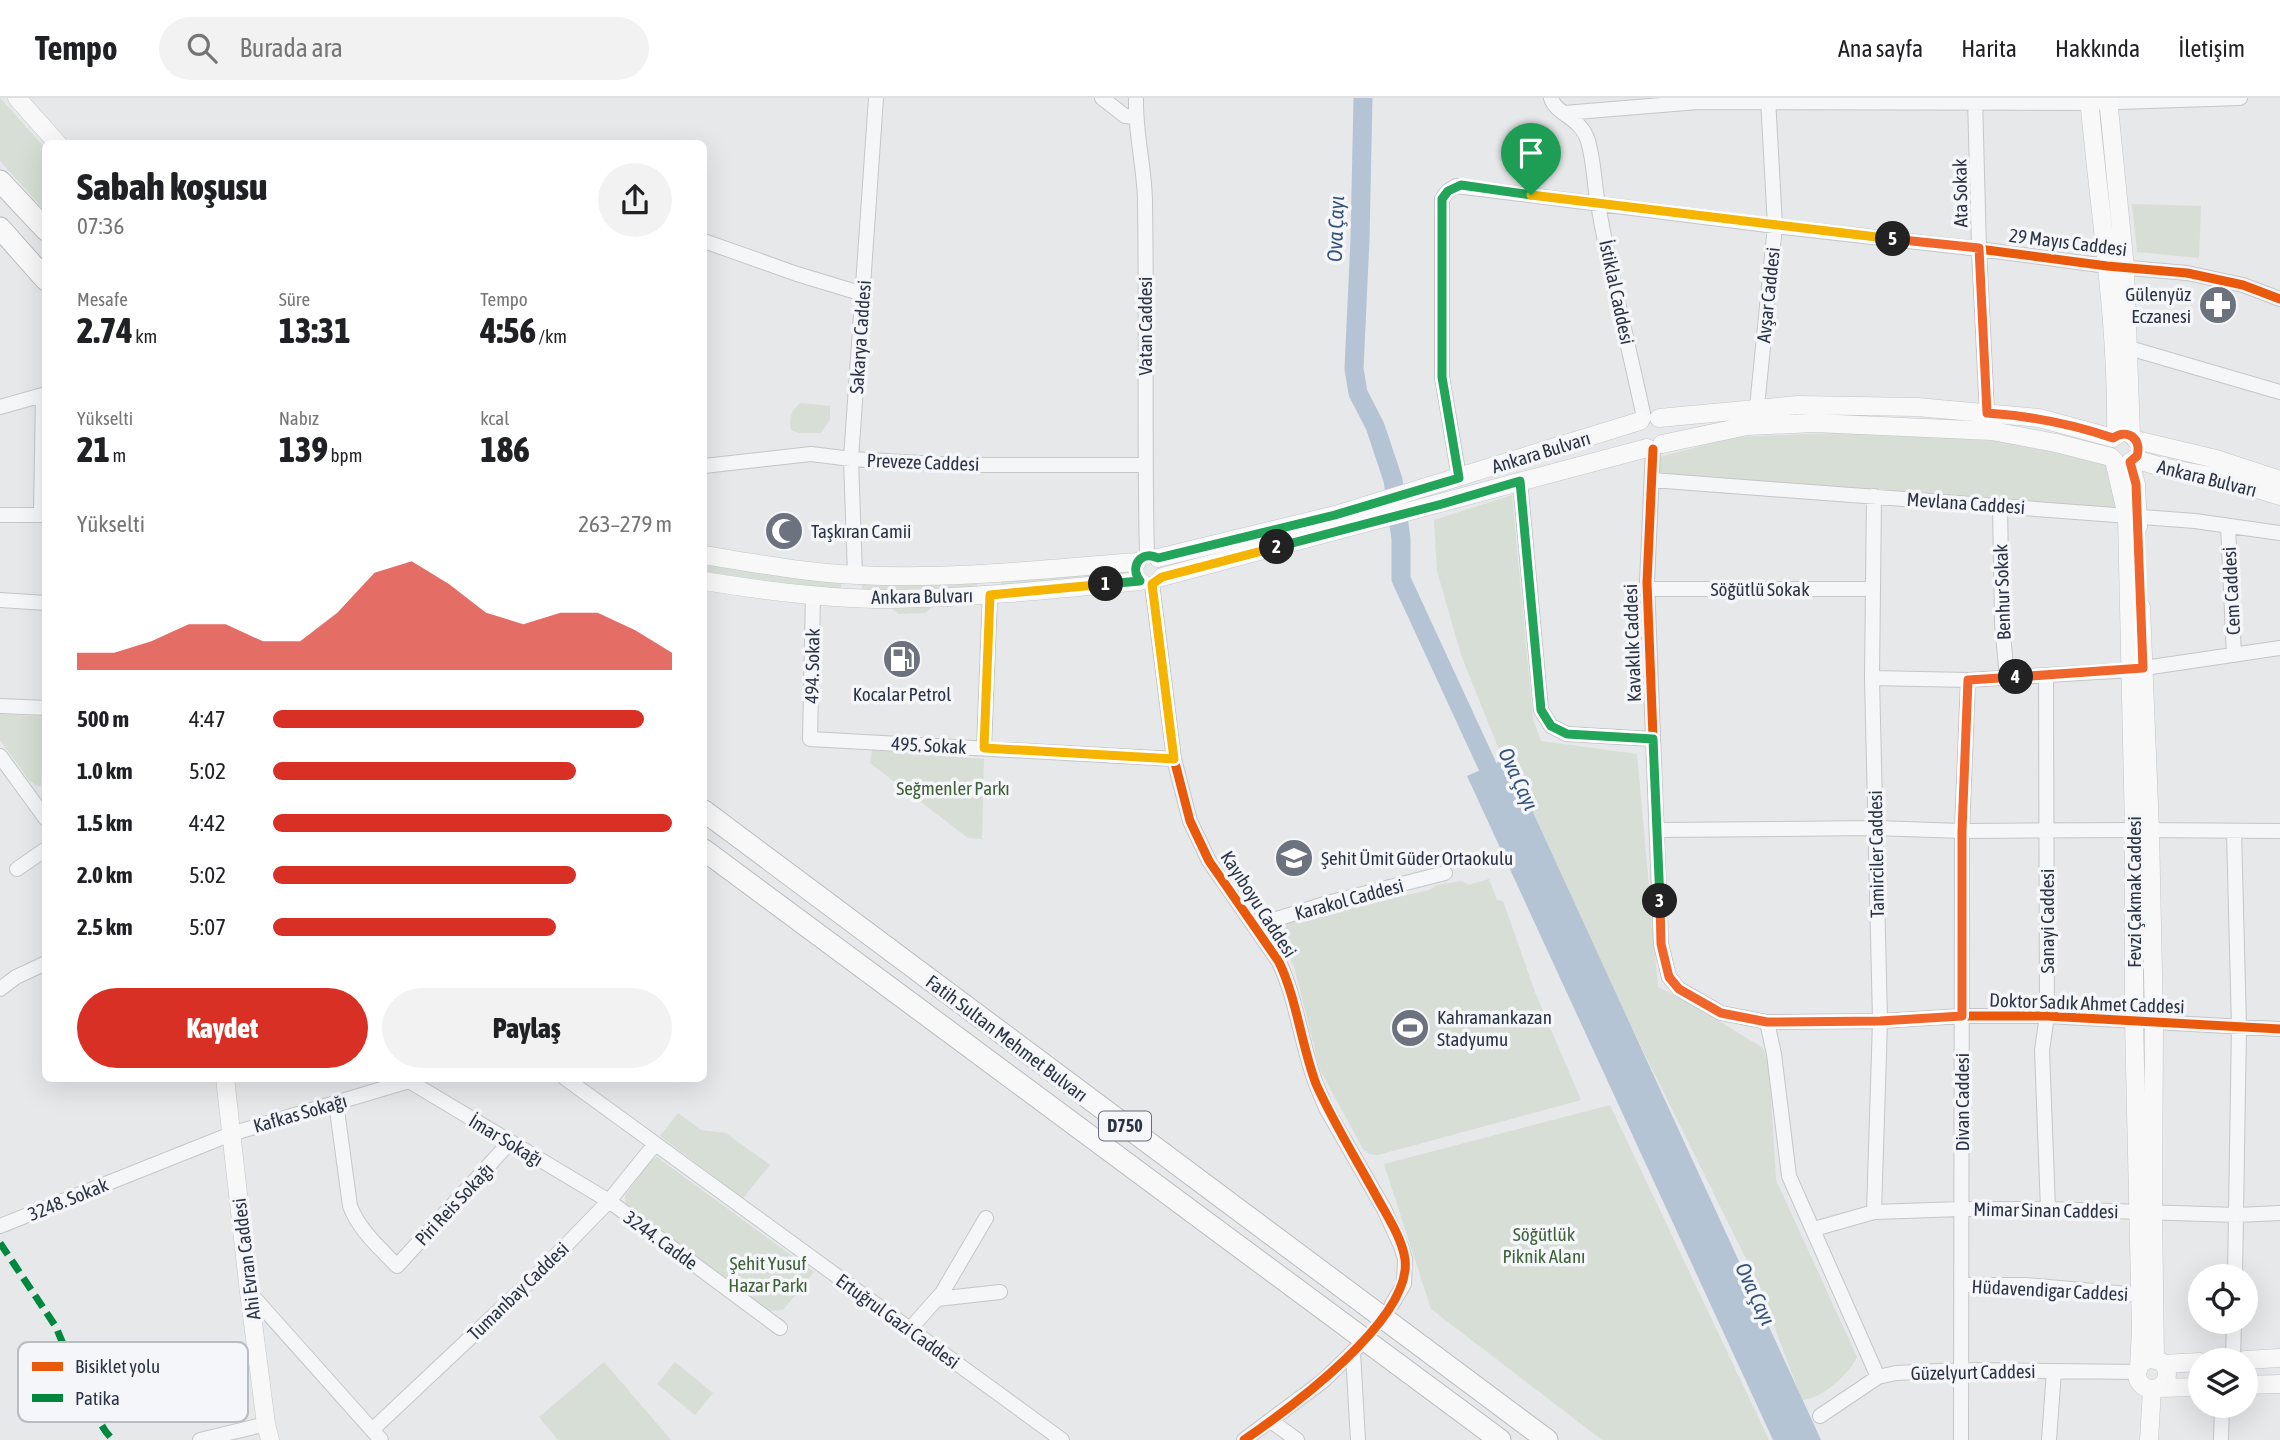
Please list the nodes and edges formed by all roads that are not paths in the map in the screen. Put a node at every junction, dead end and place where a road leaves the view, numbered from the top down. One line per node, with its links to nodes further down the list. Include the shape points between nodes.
1 (17, 98): 13 (main road)
2 (876, 98): 24 (street, Sakarya Caddesi)
3 (1102, 98): 12 (street, via 1125,116)
4 (1136, 98): 12 (street, Vatan Caddesi)
5 (1551, 98): 11 (street, İstiklal Caddesi)
6 (2240, 98): 9 (street)
7 (1768, 100): 8 (street); 11 (street); 17 (street, Avşar Caddesi)
8 (1975, 100): 10 (street); 20 (street, Ata Sokak)
9 (2108, 100): 10 (street); 22 (main road)
10 (2089, 101): 21 (main road)
11 (1564, 113): 15 (street, İstiklal Caddesi, via 1585,132 1590,145)
12 (1136, 117): 37 (street, Vatan Caddesi, via 1145,202)
13 (54, 140)
14 (0, 181): 16 (highway)
15 (1598, 204): 17 (street, 29 Mayıs Caddesi); 32 (street, İstiklal Caddesi); 39 (street, 29 Mayıs Caddesi, via 1465,186 1452,188 1442,199 1442,377)
16 (42, 226)
17 (1775, 226): 20 (street, 29 Mayıs Caddesi); 30 (street, Avşar Caddesi)
18 (0, 228): 23 (highway)
19 (707, 242): 24 (street)
20 (1979, 248): 21 (street, 29 Mayıs Caddesi); 31 (street, Ata Sokak)
21 (2107, 266): 22 (street, 29 Mayıs Caddesi); 33 (main road)
22 (2125, 268): 25 (street, 29 Mayıs Caddesi, via 2220,279); 26 (main road)
23 (42, 275)
24 (863, 294): 35 (street, Sakarya Caddesi)
25 (2280, 299)
26 (2129, 348): 27 (street); 33 (main road)
27 (2280, 392)
28 (42, 395): 29 (street)
29 (0, 407)
30 (1757, 407): 31 (main road, Ankara Bulvarı, via 1826,404); 32 (main road, Ankara Bulvarı)
31 (1987, 413): 33 (main road, Ankara Bulvarı, via 2039,418)
32 (1648, 419): 34 (main road, via 1668,430); 34 (main road, via 1636,426 1636,437); 39 (main road, Ankara Bulvarı)
33 (2124, 437): 36 (main road, via 2109,449); 36 (main road, via 2138,452); 41 (main road, Ankara Bulvarı)
34 (1654, 447): 36 (main road, Ankara Bulvarı, via 1747,426 1815,422 1992,432); 40 (street, Kavaklık Caddesi); 42 (main road, Ankara Bulvarı)
35 (851, 459): 37 (street, Preveze Caddesi, via 955,465); 38 (street, Preveze Caddesi, via 811,454); 55 (street, Sakarya Caddesi)
36 (2123, 460): 44 (main road, Ankara Bulvarı, via 2221,478); 48 (main road, Fevzi Çakmak Caddesi)
37 (1144, 465): 53 (street, Vatan Caddesi)
38 (707, 466)
39 (1459, 478): 49 (main road, Ankara Bulvarı)
40 (1651, 480): 43 (street, Mevlana Caddesi); 58 (street, Kavaklık Caddesi)
41 (2280, 480)
42 (1520, 481): 49 (main road, Ankara Bulvarı, via 1442,504); 75 (street, via 1541,710 1551,726 1567,734)
43 (1874, 496): 45 (street, Mevlana Caddesi); 59 (street, Tamirciler Caddesi)
44 (2280, 496)
45 (2000, 506): 48 (street, Mevlana Caddesi); 70 (street, Benhur Sokak)
46 (0, 515): 47 (street)
47 (42, 515)
48 (2132, 516): 50 (street, Mevlana Caddesi); 67 (main road, Fevzi Çakmak Caddesi)
49 (1337, 523): 53 (main road, Ankara Bulvarı); 57 (main road, Ankara Bulvarı)
50 (2228, 526): 51 (street, Mevlana Caddesi); 66 (street, Cem Caddesi)
51 (2280, 533)
52 (707, 555): 55 (main road, Ankara Bulvarı)
53 (1147, 558): 54 (main road, Ankara Bulvarı); 57 (main road, via 1135,570); 57 (main road, via 1164,569)
54 (992, 573): 55 (main road, Ankara Bulvarı); 61 (main road)
55 (855, 575): 62 (main road)
56 (707, 581): 60 (main road, Ankara Bulvarı)
57 (1151, 581): 61 (main road, Ankara Bulvarı); 78 (street, Kayıboyu Caddesi)
58 (1647, 589): 59 (street, Söğütlü Sokak); 75 (street, Kavaklık Caddesi)
59 (1873, 589): 69 (street, Tamirciler Caddesi)
60 (813, 594): 62 (main road, Ankara Bulvarı); 74 (street, 494. Sokak)
61 (990, 595): 62 (main road, Ankara Bulvarı); 76 (street)
62 (854, 598)
63 (0, 600): 64 (street)
64 (42, 603)
65 (2280, 648): 66 (street)
66 (2234, 655): 67 (street)
67 (2137, 669): 68 (street); 84 (main road, Fevzi Çakmak Caddesi)
68 (2046, 675): 70 (street); 83 (street, Sanayi Caddesi)
69 (1872, 678): 71 (street); 81 (street, Tamirciler Caddesi)
70 (2007, 678): 71 (street)
71 (1968, 680): 85 (street, Divan Caddesi)
72 (0, 706): 73 (street)
73 (42, 708)
74 (810, 739): 76 (street, 495. Sokak)
75 (1653, 739): 82 (street, Kavaklık Caddesi)
76 (984, 748): 78 (street, 495. Sokak)
77 (0, 755): 80 (street)
78 (1174, 759): 92 (street, Kayıboyu Caddesi, via 1197,838)
79 (707, 813): 153 (highway, Fatih Sultan Mehmet Bulvarı / D750)
80 (42, 814)
81 (1875, 828): 82 (street); 85 (street); 97 (street, Tamirciler Caddesi)
82 (1658, 830): 99 (street, Kavaklık Caddesi, via 1661,944 1669,977 1679,989 1721,1013)
83 (2046, 830): 84 (street); 85 (street); 96 (street, Sanayi Caddesi)
84 (2142, 830): 86 (street); 98 (main road, Fevzi Çakmak Caddesi); 100 (main road, Fevzi Çakmak Caddesi)
85 (1962, 831): 95 (street, Divan Caddesi)
86 (2234, 831): 87 (street); 101 (street)
87 (2280, 831)
88 (42, 852): 90 (street)
89 (707, 852): 152 (highway, Fatih Sultan Mehmet Bulvarı / D750)
90 (17, 869)
91 (1445, 873): 92 (street, Karakol Caddesi)
92 (1254, 926): 128 (street, Kayıboyu Caddesi, via 1286,978 1315,1084 1401,1245 1404,1284)
93 (42, 965): 94 (street)
94 (0, 989)
95 (1962, 1016): 96 (street, Doktor Sadık Ahmet Caddesi); 97 (street, Doktor Sadık Ahmet Caddesi); 113 (street, Divan Caddesi)
96 (2047, 1016): 98 (street, Doktor Sadık Ahmet Caddesi); 114 (street, Sanayi Caddesi, via 2042,1050)
97 (1880, 1021): 99 (street, Doktor Sadık Ahmet Caddesi); 116 (street, Tamirciler Caddesi)
98 (2134, 1021): 100 (street, Doktor Sadık Ahmet Caddesi); 115 (main road, Fevzi Çakmak Caddesi)
99 (1767, 1022): 121 (street, via 1789,1176)
100 (2154, 1022): 101 (street, Doktor Sadık Ahmet Caddesi); 115 (main road, Fevzi Çakmak Caddesi)
101 (2239, 1026): 102 (street, Doktor Sadık Ahmet Caddesi); 118 (street)
102 (2280, 1029)
103 (225, 1082): 108 (main road, Ahi Evran Caddesi)
104 (399, 1082): 107 (street, Kafkas Sokağı)
105 (413, 1082): 109 (street, İmar Sokağı)
106 (570, 1082): 110 (street, Ertuğrul Gazi Caddesi)
107 (336, 1103): 108 (street, Kafkas Sokağı); 109 (street, Piri Reis Sokağı, via 350,1206 363,1230 397,1266)
108 (231, 1133): 111 (street, Kafkas Sokağı); 124 (main road, Ahi Evran Caddesi)
109 (510, 1142): 112 (street, İmar Sokağı)
110 (655, 1144): 112 (street, Tumanbay Caddesi); 130 (street, Ertuğrul Gazi Caddesi)
111 (136, 1171): 120 (street, 3248. Sokak)
112 (609, 1201): 129 (street, 3244. Cadde); 146 (street, Tumanbay Caddesi)
113 (1961, 1209): 114 (street, Mimar Sinan Caddesi); 116 (street, Mimar Sinan Caddesi); 123 (street, Divan Caddesi)
114 (2048, 1209): 115 (street, Mimar Sinan Caddesi)
115 (2145, 1211): 118 (street, Mimar Sinan Caddesi); 126 (main road, Fevzi Çakmak Caddesi); 134 (main road, Fevzi Çakmak Caddesi)
116 (1874, 1212): 121 (street, Mimar Sinan Caddesi)
117 (2280, 1213): 118 (street, Mimar Sinan Caddesi)
118 (2237, 1215): 122 (street)
119 (986, 1218): 127 (street)
120 (0, 1226)
121 (1814, 1229): 137 (street)
122 (2235, 1264)
123 (1961, 1285): 126 (street, Hüdavendigar Caddesi, via 2026,1285); 135 (street, Divan Caddesi)
124 (249, 1292): 145 (main road, Ahi Evran Caddesi); 146 (street)
125 (1000, 1292): 127 (street)
126 (2140, 1295): 134 (main road, Fevzi Çakmak Caddesi)
127 (937, 1299): 130 (street)
128 (1392, 1304)
129 (780, 1328)
130 (910, 1329): 148 (street, Ertuğrul Gazi Caddesi)
131 (2280, 1358): 132 (main road)
132 (2258, 1359)
133 (2188, 1363): 134 (main road)
134 (2149, 1366): 136 (street, Güzelyurt Caddesi); 141 (main road, via 2138,1377 2143,1385); 141 (main road, via 2167,1373)
135 (1961, 1370): 136 (street, Güzelyurt Caddesi); 137 (street, Güzelyurt Caddesi); 154 (street, Divan Caddesi)
136 (2054, 1371): 155 (street)
137 (1878, 1377): 142 (street, Güzelyurt Caddesi)
138 (2280, 1384): 139 (main road)
139 (2258, 1385)
140 (2188, 1387): 141 (main road)
141 (2154, 1388): 156 (main road)
142 (1820, 1416)
143 (2222, 1418): 157 (street)
144 (1271, 1421): 149 (street); 150 (street); 151 (street, via 1356,1349)
145 (268, 1432): 147 (street)
146 (376, 1435)
147 (200, 1440)
148 (1062, 1440)
149 (1244, 1440)
150 (1297, 1440)
151 (1358, 1440)
152 (1500, 1440)
153 (1547, 1440)
154 (1961, 1440)
155 (2049, 1440)
156 (2149, 1440)
157 (2221, 1440)

